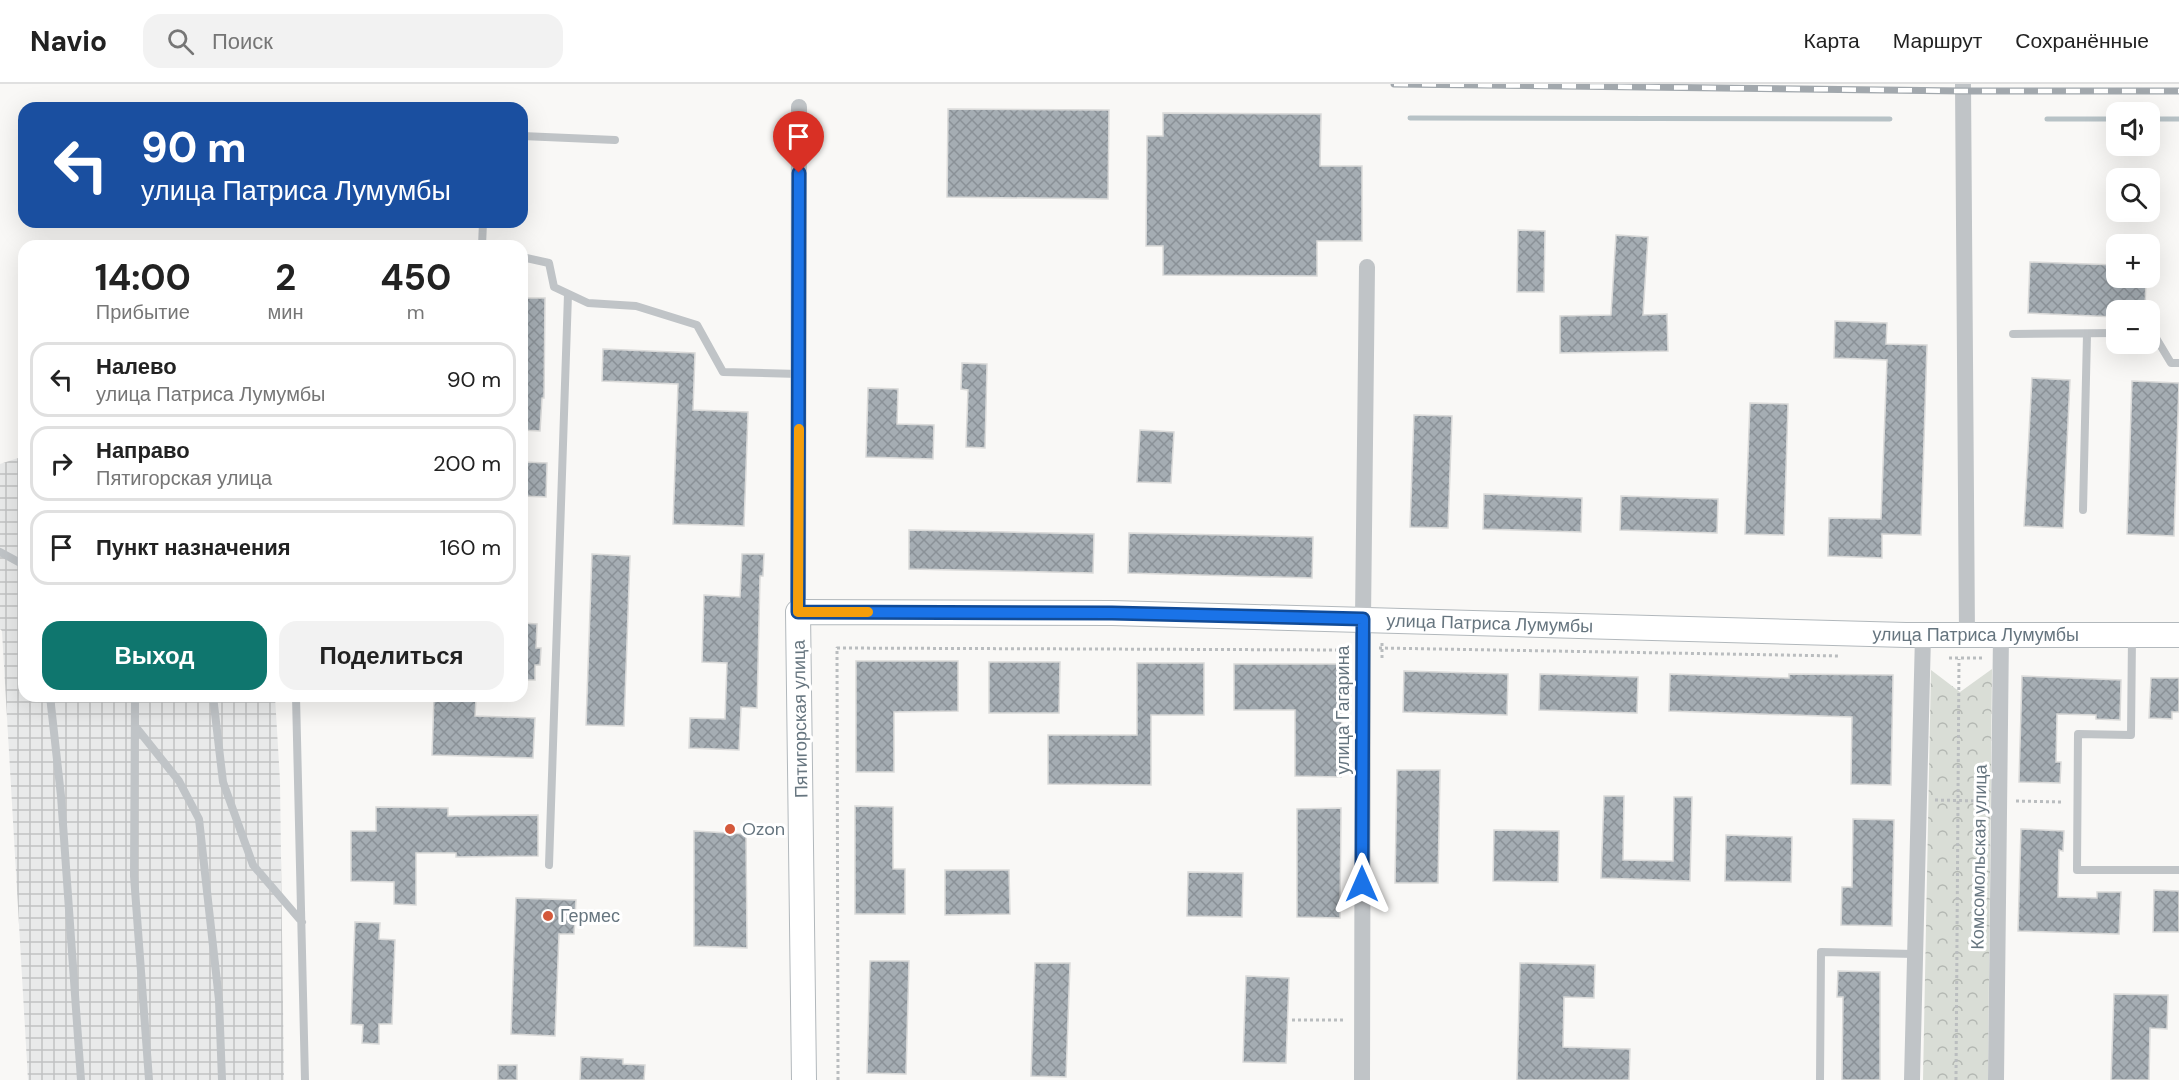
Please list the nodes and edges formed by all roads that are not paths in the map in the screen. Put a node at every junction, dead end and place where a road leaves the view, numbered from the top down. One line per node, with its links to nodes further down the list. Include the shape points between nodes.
1 (1963, 84): 20 (street)
2 (799, 107): 13 (street, Пятигорская улица)
3 (528, 136): 4 (lane)
4 (615, 141)
5 (528, 258): 7 (lane, via 549,263 554,287)
6 (1367, 267): 18 (street, улица Гагарина)
7 (568, 294): 13 (lane, via 588,303 636,306 697,325 723,372); 29 (lane)
8 (2106, 333): 10 (lane)
9 (2013, 334): 10 (lane)
10 (2087, 334): 14 (lane)
11 (2160, 345): 12 (lane, via 2170,363)
12 (2179, 363)
13 (799, 374): 17 (street, Пятигорская улица)
14 (2084, 510)
15 (0, 552): 16 (lane)
16 (18, 562)
17 (798, 612): 18 (street, улица Патриса Лумумбы); 37 (street, Пятигорская улица)
18 (1363, 619): 23 (street, улица Патриса Лумумбы); 38 (street, улица Гагарина)
19 (2001, 634): 20 (street, улица Патриса Лумумбы); 21 (street, улица Патриса Лумумбы); 41 (street, Комсомольская улица)
20 (1967, 635): 23 (street, улица Патриса Лумумбы)
21 (2132, 635): 22 (street, улица Патриса Лумумбы); 30 (lane, via 2131,735 2078,734 2077,870)
22 (2179, 635)
23 (1922, 646): 32 (street)
24 (51, 702): 33 (lane)
25 (135, 702): 28 (lane)
26 (214, 702): 31 (lane, via 223,782 253,865)
27 (296, 702): 31 (lane)
28 (134, 726): 34 (lane, via 134,876); 35 (lane, via 180,780 199,819 219,1000)
29 (549, 865)
30 (2179, 870)
31 (302, 922): 36 (lane)
32 (1916, 954): 39 (lane, via 1821,952); 40 (street)
33 (81, 1080)
34 (149, 1080)
35 (222, 1080)
36 (305, 1080)
37 (804, 1080)
38 (1362, 1080)
39 (1820, 1080)
40 (1912, 1080)
41 (1996, 1080)

